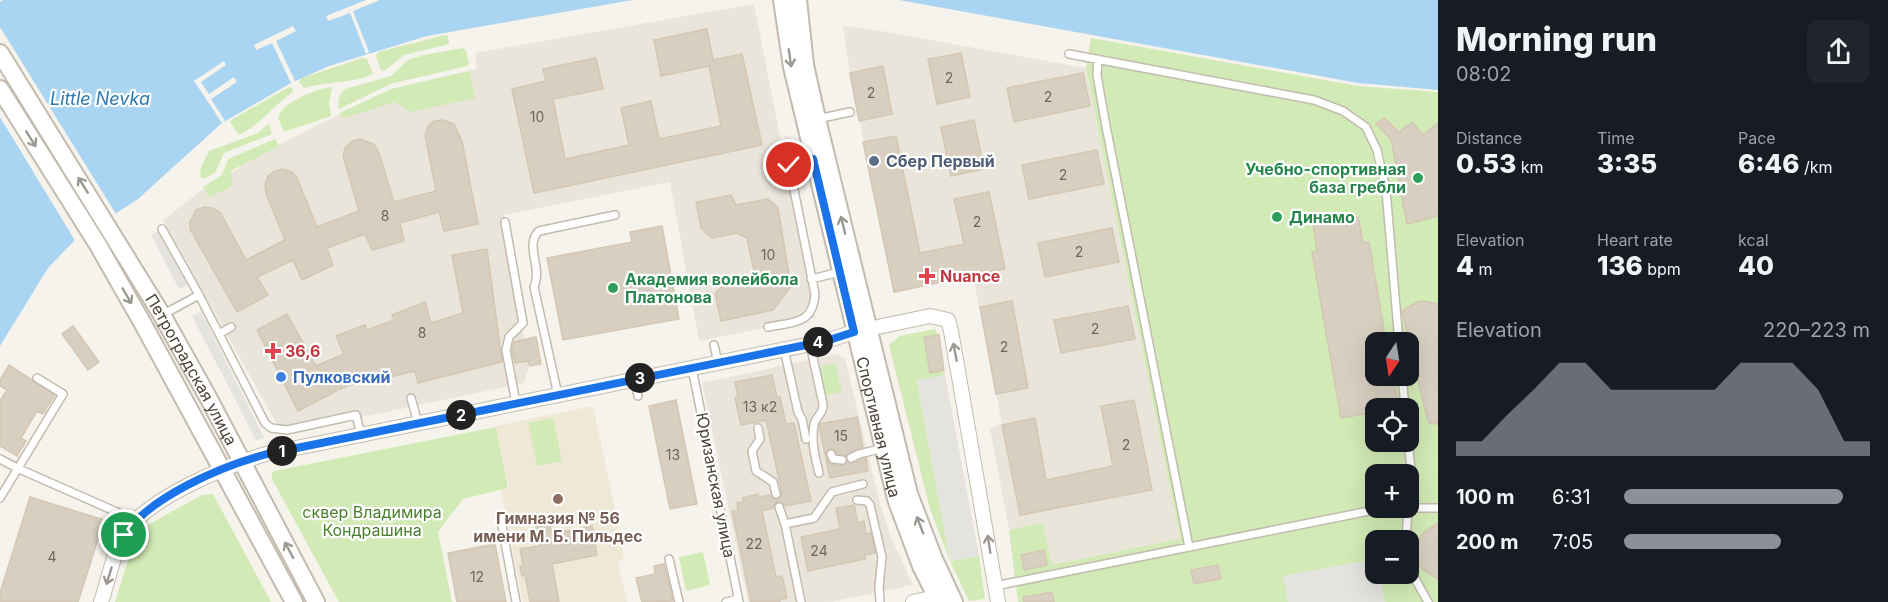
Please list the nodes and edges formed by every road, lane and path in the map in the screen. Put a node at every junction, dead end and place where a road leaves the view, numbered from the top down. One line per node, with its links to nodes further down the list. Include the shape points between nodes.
1 (783, 0): 9 (street, Спортивная улица, one-way to 9, via 792,67)
2 (798, 0): 8 (street, Спортивная улица, via 805,65)
3 (0, 53): 18 (street, Петроградская улица, one-way to 3)
4 (1069, 54): 5 (lane)
5 (1098, 59): 22 (lane, via 1314,100 1343,111 1366,127 1377,150 1386,190); 61 (lane, via 1096,75)
6 (0, 89): 48 (street, Петроградская улица, one-way to 48, via 98,245)
7 (850, 112): 8 (lane)
8 (817, 119): 21 (street, Спортивная улица, one-way to 8)
9 (813, 159): 10 (lane); 15 (street, Спортивная улица)
10 (789, 165): 11 (lane); 16 (lane)
11 (780, 167)
12 (615, 215): 31 (lane, via 534,235 538,275 534,287)
13 (505, 222): 34 (lane, via 523,323 509,337 506,350)
14 (162, 230): 17 (lane)
15 (840, 272): 16 (lane); 21 (street, Спортивная улица)
16 (812, 279): 20 (lane, via 814,305 810,314)
17 (198, 295): 18 (lane); 23 (lane)
18 (162, 315): 46 (street, Петроградская улица)
19 (231, 327): 23 (lane)
20 (768, 327)
21 (861, 330): 24 (street); 41 (street, Спортивная улица); 64 (street, one-way to 21, via 948,321 930,316); 65 (street, Спортивная улица, one-way to 21, via 909,494)
22 (1398, 332)
23 (219, 334): 39 (lane, via 271,428 287,430 356,415)
24 (810, 344): 26 (street); 35 (lane)
25 (714, 345): 27 (lane)
26 (784, 349): 27 (street); 40 (lane)
27 (717, 363): 28 (street)
28 (692, 368): 30 (street); 66 (lane, Юризанская улица)
29 (37, 378): 47 (lane, via 63,394)
30 (635, 380): 31 (street); 32 (lane)
31 (558, 395): 34 (street)
32 (638, 396)
33 (411, 398): 36 (lane)
34 (516, 403): 36 (street)
35 (824, 411): 37 (lane); 49 (lane, via 814,424 813,447)
36 (418, 423): 39 (street)
37 (825, 423)
38 (758, 428): 51 (lane, via 760,439 752,451 756,471 773,483)
39 (361, 435): 46 (street)
40 (806, 439)
41 (884, 448): 43 (lane); 65 (street, Спортивная улица, via 906,530)
42 (831, 454): 45 (lane, via 833,459)
43 (851, 458)
44 (0, 459): 47 (lane)
45 (842, 460)
46 (242, 461): 48 (street); 69 (street, Петроградская улица, one-way to 46)
47 (17, 468): 52 (lane); 59 (lane)
48 (222, 469): 59 (street); 68 (street, Петроградская улица)
49 (819, 473)
50 (863, 484): 60 (lane, via 832,492 814,518)
51 (776, 494)
52 (0, 498)
53 (857, 500): 74 (lane, via 870,505 882,557)
54 (779, 507): 60 (lane)
55 (1419, 507): 56 (lane)
56 (1438, 508)
57 (1365, 512): 61 (lane)
58 (500, 515): 70 (lane)
59 (133, 522): 67 (street, one-way to 67, via 118,549)
60 (785, 524): 73 (lane)
61 (1189, 547): 64 (lane)
62 (669, 560): 71 (lane)
63 (1418, 584): 77 (lane)
64 (995, 586): 76 (street)
65 (945, 599): 75 (street)
66 (739, 601): 72 (lane)
67 (101, 602)
68 (294, 602)
69 (316, 602)
70 (516, 602)
71 (679, 602)
72 (726, 602)
73 (801, 602)
74 (880, 602)
75 (914, 602)
76 (998, 602)
77 (1428, 602)

